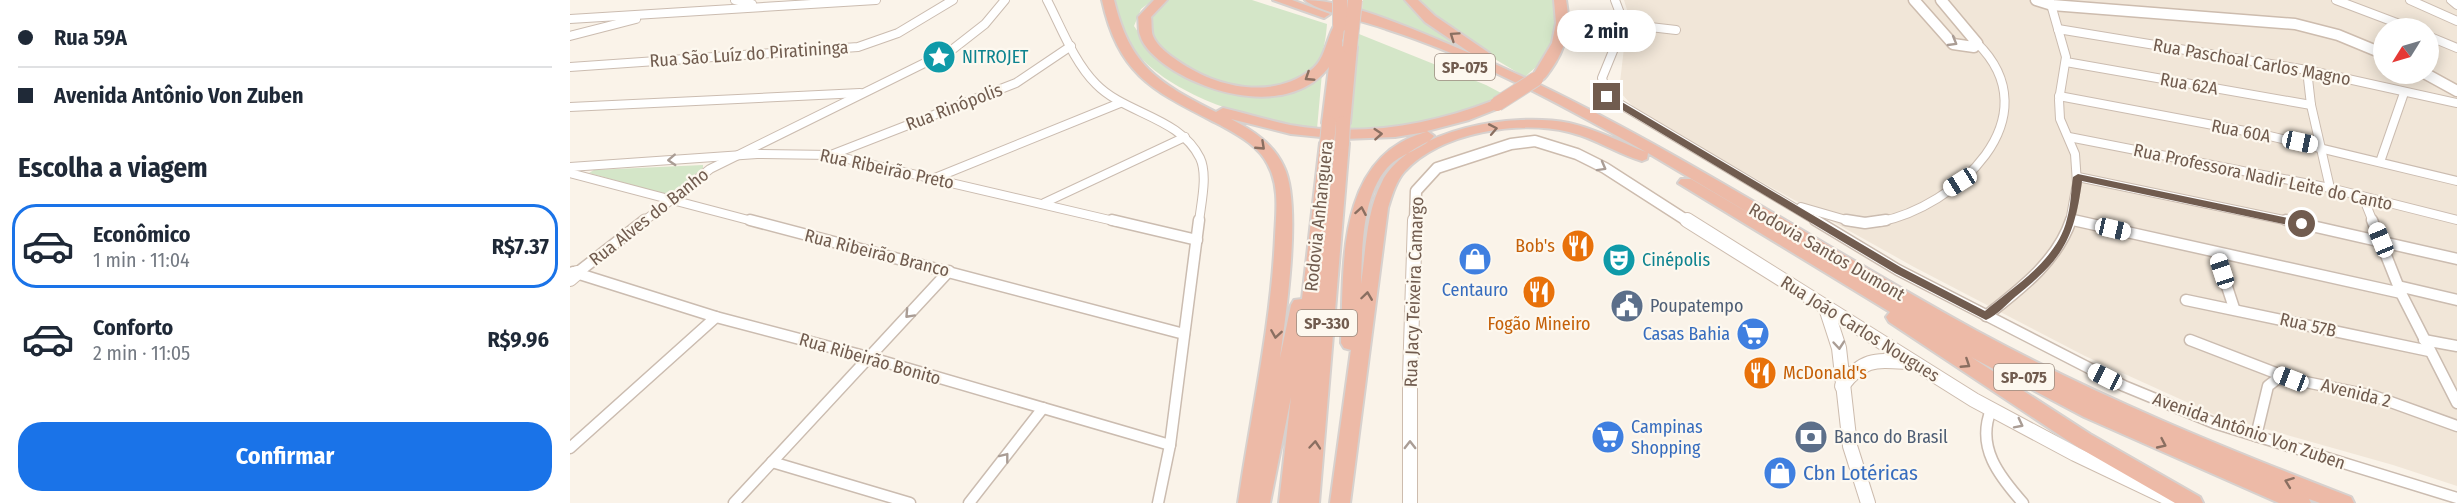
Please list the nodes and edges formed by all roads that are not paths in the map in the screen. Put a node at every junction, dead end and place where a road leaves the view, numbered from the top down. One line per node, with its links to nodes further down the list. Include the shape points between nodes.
1 (735, 0): 27 (street)
2 (876, 0): 23 (street)
3 (952, 0): 47 (street, Rua São Luíz do Piratininga, via 898,33 858,47)
4 (993, 0): 29 (street)
5 (1005, 0): 29 (street)
6 (1047, 0): 43 (street)
7 (1108, 0): 39 (highway)
8 (1161, 0): 35 (highway, one-way to 8, via 1325,62 1305,81 1274,91 1228,91 1179,69 1152,45 1141,26 1142,18 1146,10)
9 (1272, 0): 24 (highway)
10 (1279, 0): 24 (highway, Rodovia Santos Dumont / SP-075)
11 (1340, 0): 35 (highway, Rodovia Anhanguera / SP-330, bridge)
12 (1355, 0): 66 (highway, Rodovia Anhanguera / SP-330, bridge)
13 (1411, 0): 50 (highway, one-way to 13, via 1430,19)
14 (1560, 0): 62 (highway, bridge, via 1562,36 1553,58 1540,75)
15 (1615, 0): 34 (street)
16 (1914, 0): 41 (street, one-way to 41, via 1953,44 1968,48)
17 (1941, 0): 41 (street)
18 (2036, 0): 25 (street)
19 (2074, 0): 42 (street, via 2288,17)
20 (2336, 0): 31 (street)
21 (2410, 0): 33 (street)
22 (2451, 0): 26 (street)
23 (846, 1): 27 (street)
24 (1311, 2): 50 (highway, Rodovia Santos Dumont / SP-075, via 1400,29); 73 (highway, Rodovia Santos Dumont / SP-075, via 1457,63)
25 (2051, 2): 36 (street); 45 (street, via 2295,24)
26 (2457, 4)
27 (763, 6): 28 (street)
28 (659, 13): 30 (street); 38 (street)
29 (996, 14): 54 (street, via 951,50)
30 (588, 18): 32 (street); 38 (street)
31 (2384, 18)
32 (570, 19)
33 (2457, 21)
34 (1624, 24): 37 (street); 85 (street, Avenida Antônio Von Zuben, via 1602,78 1607,97)
35 (1340, 27): 66 (highway, Rodovia Anhanguera / SP-330)
36 (2058, 29): 46 (street); 48 (street, Rua Paschoal Carlos Magno)
37 (1676, 30)
38 (570, 35)
39 (1118, 36): 62 (highway, one-way to 62, via 1139,61 1182,93 1220,111 1282,129 1355,135 1392,133 1447,123); 127 (highway, one-way to 127, via 1128,58 1140,71 1258,143 1281,177 1283,270)
40 (2439, 41): 44 (street)
41 (1977, 42): 85 (street, via 1991,56 2002,78 2005,96 2004,119 1982,164 1911,212 1870,223)
42 (2373, 45)
43 (1071, 46): 60 (street, via 1095,83); 72 (street, Rua Rinópolis, via 1007,87)
44 (2457, 48)
45 (2373, 49)
46 (2066, 62): 57 (street); 63 (street, Rua 62A)
47 (570, 67)
48 (2307, 70): 55 (street, Rua Paschoal Carlos Magno); 63 (street)
49 (2439, 74): 52 (street)
50 (1520, 80): 138 (highway, Rodovia Santos Dumont / SP-075, one-way to 50, via 2282,480 2057,381 1970,335 1603,122)
51 (2439, 81): 53 (street)
52 (2457, 82)
53 (2457, 91)
54 (862, 93): 56 (street); 65 (street)
55 (2404, 93): 59 (street, Rua Paschoal Carlos Magno); 75 (street)
56 (822, 94): 64 (street); 65 (street)
57 (2059, 96): 68 (street, via 2062,127); 71 (street, Rua 60A)
58 (2457, 96): 59 (street, Rua Paschoal Carlos Magno)
59 (2446, 100): 61 (street, Rua Paschoal Carlos Magno)
60 (1120, 103): 67 (street); 79 (street)
61 (2457, 103)
62 (1501, 104): 118 (highway, one-way to 62, via 1354,276 1366,187 1387,159 1408,146 1487,115)
63 (2311, 105): 71 (street)
64 (570, 107)
65 (830, 108): 74 (street)
66 (1336, 123): 69 (highway, Rodovia Anhanguera / SP-330, bridge)
67 (1185, 137): 84 (street); 90 (street, via 1200,158 1203,180)
68 (2069, 137): 78 (street); 81 (street, Rua Professora Nadir Leite do Canto)
69 (1334, 143): 89 (highway, Rodovia Anhanguera / SP-330); 130 (highway, Rodovia Anhanguera / SP-330, one-way to 69)
70 (1548, 144): 99 (street, Rua João Carlos Nougues, one-way to 99, via 1605,168); 132 (street, Rua Jacy Teixeira Camargo, one-way to 70, via 1416,191 1437,168 1453,162 1511,144)
71 (2320, 147): 75 (street, Rua 60A); 81 (street)
72 (831, 155): 74 (street, Rua Ribeirão Preto); 79 (street, Rua Ribeirão Preto)
73 (1642, 156): 88 (highway, Rodovia Santos Dumont / SP-075); 118 (highway, one-way to 73, via 1380,208 1401,167 1443,141 1529,124 1573,128)
74 (730, 157): 76 (street, Rua Ribeirão Preto, one-way to 76); 83 (street, Rua Alves do Banho)
75 (2380, 162): 80 (street, Rua 60A)
76 (570, 167)
77 (570, 173): 83 (street, Rua Ribeirão Branco)
78 (2078, 177): 86 (street); 91 (street)
79 (935, 178): 84 (street, Rua Ribeirão Preto)
80 (2457, 181)
81 (2330, 188): 82 (street, Rua Professora Nadir Leite do Canto)
82 (2363, 196): 87 (street, Rua Professora Nadir Leite do Canto); 91 (street)
83 (670, 200): 94 (street, Rua Ribeirão Branco); 95 (street, Rua Alves do Banho)
84 (1044, 203): 90 (street, Rua Ribeirão Preto)
85 (1787, 203): 102 (street, Avenida Antônio Von Zuben, via 1898,270)
86 (2072, 220): 92 (street); 102 (street, via 2045,267)
87 (2457, 220)
88 (1759, 227): 136 (highway, one-way to 136, via 2083,440); 137 (highway, Rodovia Santos Dumont / SP-075, one-way to 137, via 2062,397)
89 (1315, 239): 128 (highway); 129 (highway, Rodovia Anhanguera / SP-330)
90 (1197, 240): 103 (street)
91 (2381, 240): 93 (street); 96 (street)
92 (2216, 253): 96 (street); 100 (street)
93 (2457, 259)
94 (949, 271): 103 (street, Rua Ribeirão Branco); 108 (street, one-way to 108)
95 (572, 274): 101 (street, Rua Ribeirão Bonito)
96 (2400, 289): 98 (street); 105 (street)
97 (2186, 300): 100 (street, Rua 57B)
98 (2457, 300)
99 (1825, 307): 109 (street, Rua João Carlos Nougues); 111 (street, one-way to 111, via 1838,333)
100 (2234, 308): 107 (street, Rua 57B)
101 (716, 316): 108 (street, Rua Ribeirão Bonito); 120 (street)
102 (1986, 316): 117 (street, Avenida Antônio Von Zuben, via 2124,386)
103 (1184, 334): 119 (street)
104 (2190, 340): 110 (street, Avenida 2)
105 (2424, 340): 106 (street); 107 (street)
106 (2457, 346)
107 (2429, 351): 112 (street)
108 (868, 357): 114 (street, Rua Ribeirão Bonito); 121 (street)
109 (1909, 362): 111 (street, via 1868,362 1856,367); 115 (street, Rua João Carlos Nougues)
110 (2291, 379): 116 (street, Avenida 2, via 2374,396); 117 (street, via 2277,379 2268,386)
111 (1842, 386): 133 (street, via 1859,484)
112 (2454, 389): 113 (street)
113 (2457, 403)
114 (1043, 408): 119 (street, Rua Ribeirão Bonito); 125 (street, one-way to 114)
115 (1991, 410): 134 (street, via 1984,440 1998,471); 135 (street, Rua João Carlos Nougues, one-way to 135)
116 (2457, 426)
117 (2256, 436): 122 (street, Avenida Antônio Von Zuben)
118 (1347, 437): 131 (highway)
119 (1170, 445): 126 (street)
120 (570, 448)
121 (772, 462): 123 (street); 124 (street)
122 (2457, 498)
123 (734, 503)
124 (910, 503)
125 (969, 503)
126 (1158, 503)
127 (1248, 503)
128 (1260, 503)
129 (1289, 503)
130 (1310, 503)
131 (1340, 503)
132 (1410, 503)
133 (1868, 503)
134 (2023, 503)
135 (2178, 503)
136 (2193, 503)
137 (2301, 503)
138 (2344, 503)

